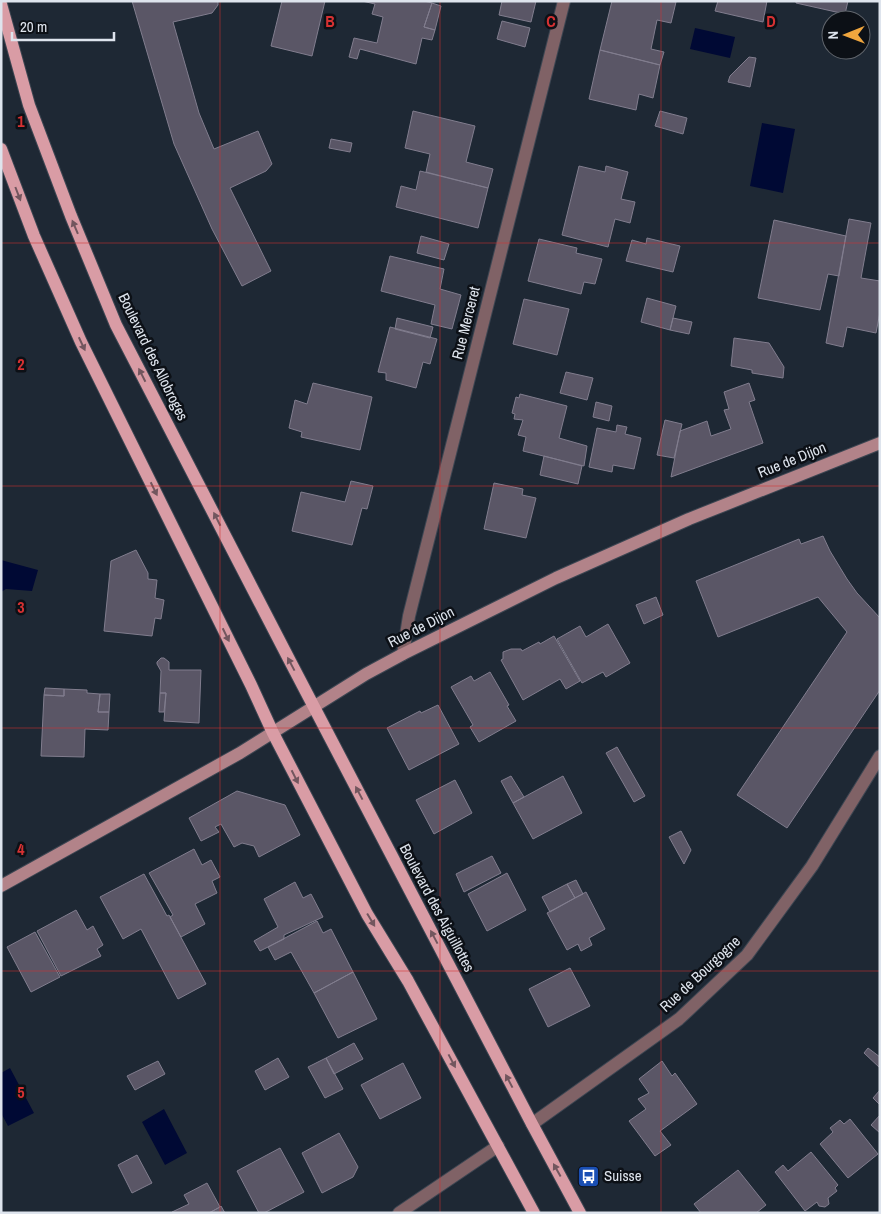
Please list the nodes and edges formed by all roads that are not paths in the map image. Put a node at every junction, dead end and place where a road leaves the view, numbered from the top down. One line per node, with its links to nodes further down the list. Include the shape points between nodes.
1 (564, 1): 5 (street, Rue Merceret)
2 (1, 4): 6 (main road, Boulevard des Allobroges, one-way to 2, via 116,324 29,105)
3 (1, 149): 7 (main road, one-way to 7, via 34,236 81,342)
4 (880, 443): 5 (street, Rue de Dijon, via 609,554)
5 (403, 654): 6 (street, Rue de Dijon)
6 (314, 707): 7 (street, Rue de Dijon); 10 (main road, Boulevard des Aiguillottes, one-way to 6)
7 (273, 733): 9 (street, Rue de Dijon); 11 (main road, one-way to 11, via 368,914)
8 (880, 756): 10 (street, Rue de Bourgogne, via 812,866 747,955 679,1019)
9 (1, 886)
10 (532, 1124): 14 (main road, Boulevard des Aiguillottes, one-way to 10)
11 (498, 1146): 12 (street); 13 (main road)
12 (398, 1213)
13 (534, 1213)
14 (580, 1213)

